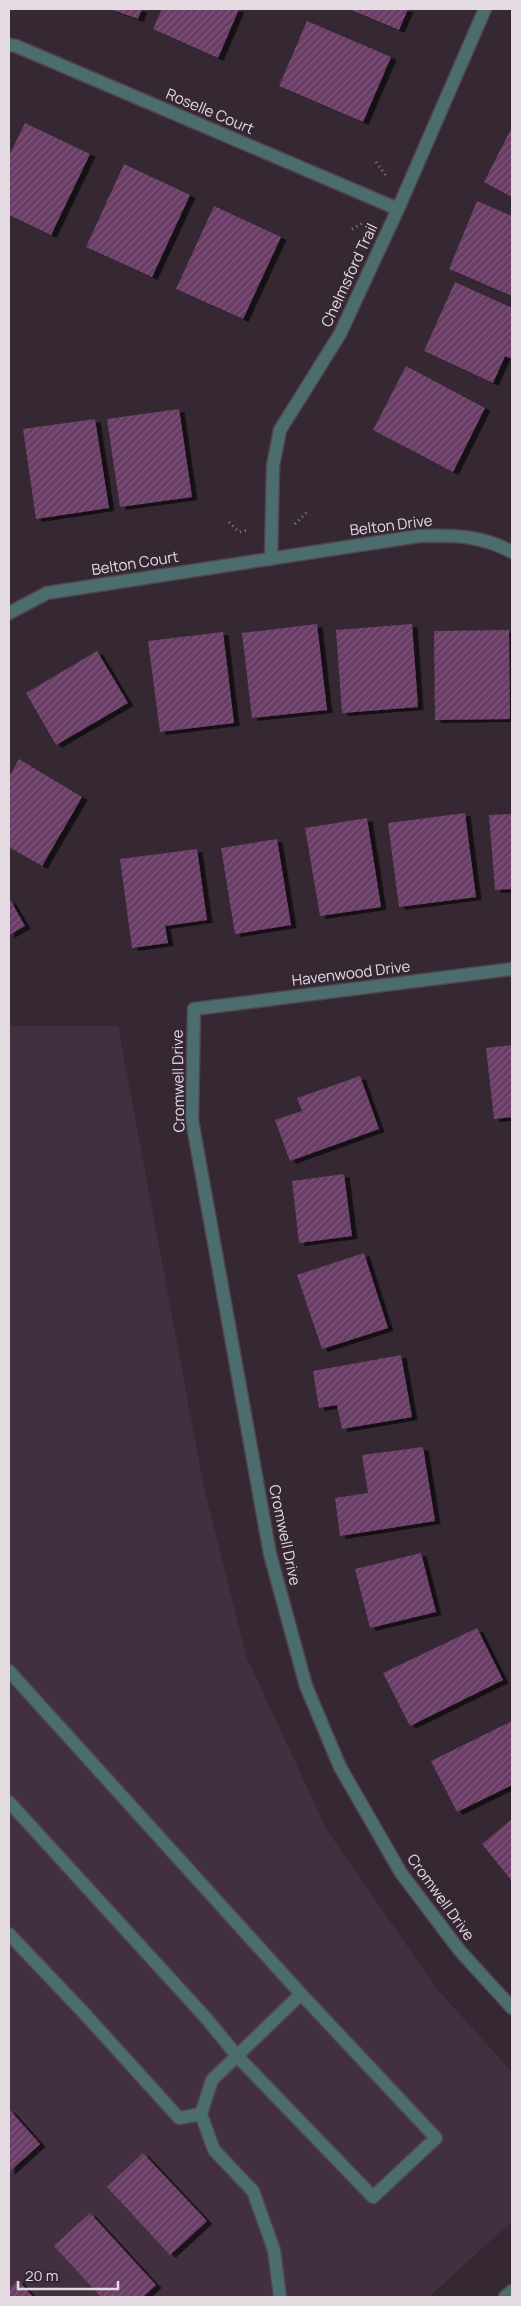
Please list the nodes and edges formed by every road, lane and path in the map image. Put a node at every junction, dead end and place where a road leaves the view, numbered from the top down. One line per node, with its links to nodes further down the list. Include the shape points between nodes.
1 (485, 9): 3 (street, Chelmsford Trail)
2 (9, 46): 3 (street, Roselle Court, via 16,46)
3 (398, 209): 5 (street, Chelmsford Trail, via 340,334 280,430 272,466)
4 (512, 552): 5 (street, Belton Drive, via 494,542 457,535 419,536)
5 (271, 559): 6 (street, Belton Court, via 48,593)
6 (9, 613)
7 (512, 969): 8 (street, Havenwood Drive)
8 (194, 1008): 13 (street, Cromwell Drive, via 192,1120 270,1554 306,1686 340,1767 401,1873 460,1951)
9 (9, 1671): 12 (street)
10 (9, 1802): 14 (street)
11 (9, 1934): 15 (street, via 179,2118)
12 (302, 1994): 14 (street); 14 (street, via 436,2138 373,2197)
13 (512, 2008)
14 (238, 2057): 15 (street, via 212,2080)
15 (200, 2114): 17 (street, via 214,2150 253,2191 274,2250)
16 (512, 2291): 18 (street)
17 (280, 2297)
18 (505, 2297)

